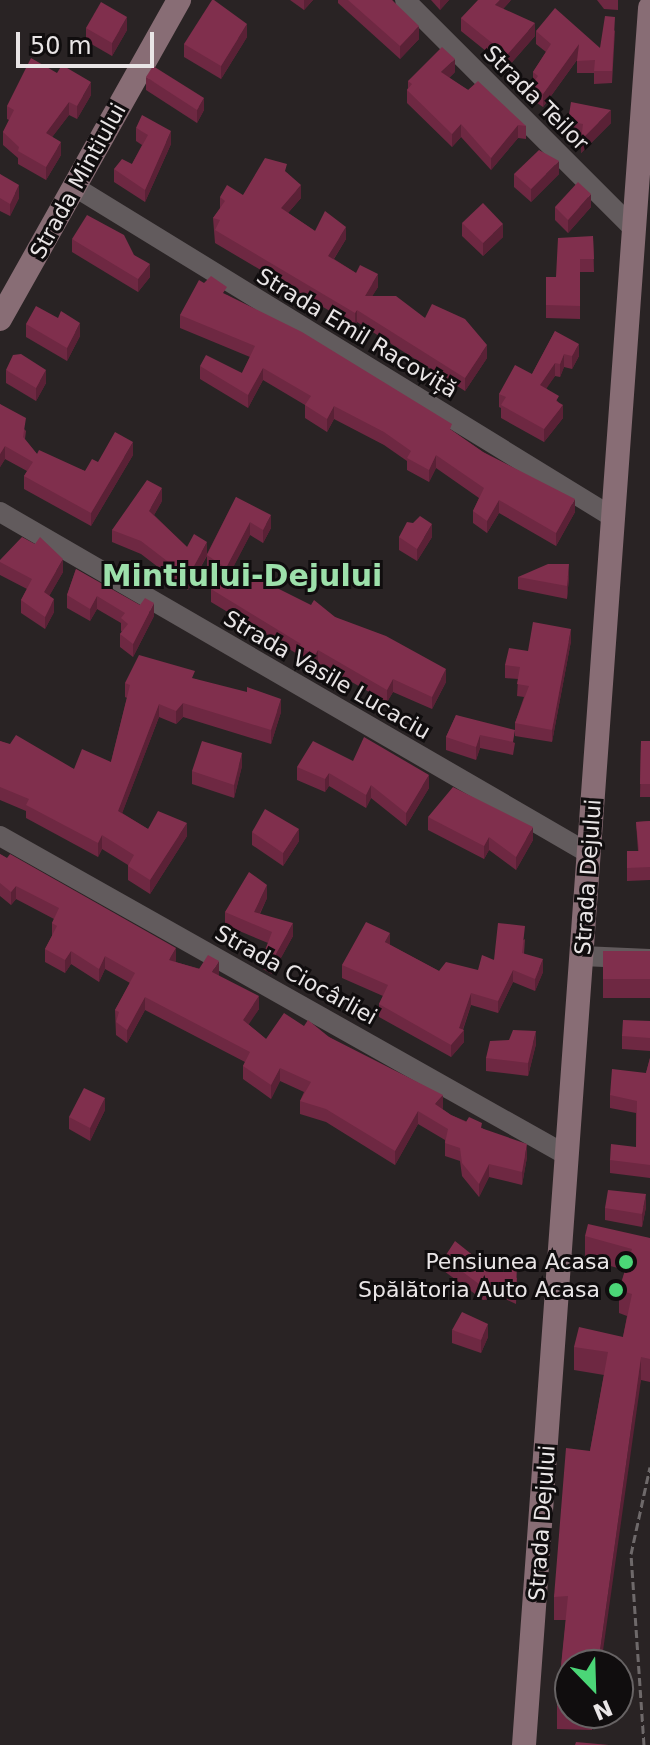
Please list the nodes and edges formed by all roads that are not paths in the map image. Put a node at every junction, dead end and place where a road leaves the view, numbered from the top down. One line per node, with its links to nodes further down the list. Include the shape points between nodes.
1 (179, 0): 4 (main road, Strada Mintiului)
2 (405, 0): 5 (street, Strada Teilor)
3 (650, 8): 5 (main road, Strada Dejului)
4 (75, 187): 6 (main road, Strada Mintiului); 8 (street, Strada Emil Racoviță)
5 (634, 229): 8 (main road, Strada Dejului)
6 (0, 319)
7 (0, 512): 10 (street, Strada Vasile Lucaciu)
8 (614, 518): 10 (main road, Strada Dejului)
9 (0, 836): 13 (street, Strada Ciocârliei)
10 (590, 854): 11 (main road, Strada Dejului)
11 (582, 956): 12 (street); 13 (main road, Strada Dejului)
12 (650, 959)
13 (568, 1156): 14 (main road, Strada Dejului)
14 (524, 1745)

